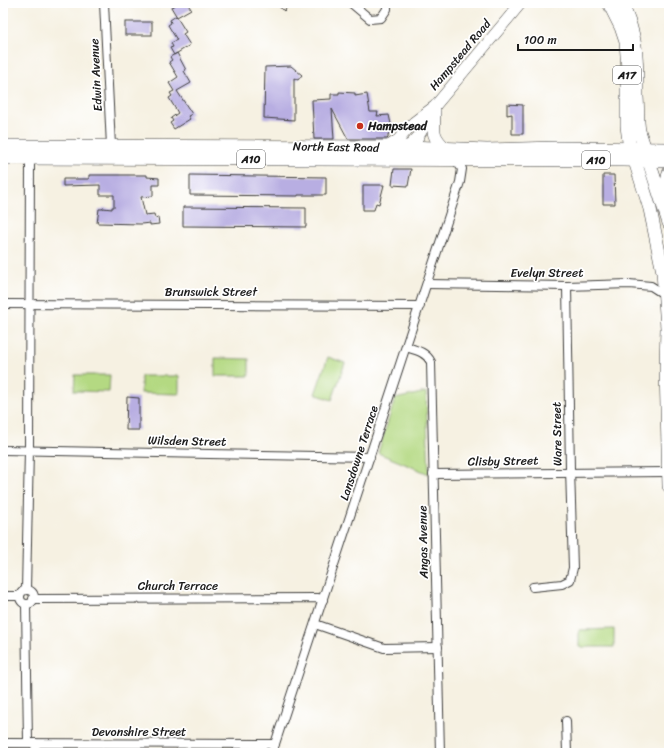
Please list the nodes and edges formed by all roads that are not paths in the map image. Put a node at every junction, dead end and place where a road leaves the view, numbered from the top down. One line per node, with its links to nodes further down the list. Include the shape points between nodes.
1 (104, 3): 9 (street, Edwin Avenue)
2 (351, 3): 3 (street, via 370,19 381,18 388,9)
3 (386, 3)
4 (520, 3): 7 (main road, Hampstead Road)
5 (609, 3): 15 (highway, A17, via 626,42 627,126)
6 (621, 3): 16 (highway, A17, via 634,34 637,120)
7 (434, 108): 10 (main road, Hampstead Road, via 418,137); 11 (highway, via 434,134 437,141); 14 (main road, Hampstead Road, via 414,122)
8 (3, 146): 13 (highway, North East Road / A10)
9 (111, 146): 13 (highway, North East Road / A10); 14 (highway, North East Road / A10)
10 (408, 147): 11 (highway, North East Road / A10); 14 (highway)
11 (446, 148): 15 (highway, North East Road / A10, via 556,148)
12 (669, 149): 16 (highway, North East Road / A10)
13 (30, 152): 14 (highway, North East Road / A10); 17 (highway, North East Road / A10); 27 (street)
14 (388, 154): 18 (highway, North East Road / A10)
15 (633, 155): 16 (highway, North East Road / A10); 18 (highway, North East Road / A10); 25 (highway, A17, via 655,230)
16 (647, 155): 19 (highway, North East Road / A10); 21 (highway, A17)
17 (3, 158)
18 (456, 160): 23 (street, Lansdowne Terrace, via 462,169 462,176)
19 (669, 161)
20 (669, 173): 21 (highway)
21 (663, 202): 22 (highway, A17)
22 (669, 223)
23 (427, 284): 24 (street, Evelyn Street); 28 (street, Lansdowne Terrace)
24 (568, 286): 25 (street, Evelyn Street, via 651,286); 35 (street, Ware Street)
25 (665, 295): 30 (highway, A17)
26 (3, 304): 27 (street, Brunswick Street)
27 (30, 304): 28 (street, Brunswick Street); 32 (street)
28 (420, 306): 29 (street, Lansdowne Terrace)
29 (406, 347): 33 (street, Lansdowne Terrace); 36 (street, Angas Avenue, via 428,356 431,362)
30 (668, 436): 34 (highway, A17)
31 (3, 450): 32 (street, Wilsden Street)
32 (29, 450): 33 (street, Wilsden Street); 39 (street)
33 (370, 457): 41 (street, Lansdowne Terrace)
34 (669, 472): 35 (street, Clisby Street); 37 (highway, A17)
35 (570, 473): 36 (street, Clisby Street); 38 (street, Ware Street, via 573,568 570,580 562,584)
36 (433, 474): 44 (street, Angas Avenue)
37 (669, 486)
38 (533, 587)
39 (23, 593): 40 (street); 42 (street, via 22,601); 42 (street, via 33,593)
40 (3, 596)
41 (323, 600): 42 (street, Church Terrace, via 318,598); 43 (street, Lansdowne Terrace)
42 (30, 601): 47 (street)
43 (315, 624): 44 (street, via 384,648); 48 (street, Lansdowne Terrace)
44 (438, 647): 51 (street, Angas Avenue)
45 (566, 722): 52 (street)
46 (3, 743): 47 (street, Devonshire Street)
47 (31, 743): 48 (street, Devonshire Street); 49 (street)
48 (275, 744): 50 (street, Lansdowne Terrace)
49 (36, 753)
50 (272, 753)
51 (440, 753)
52 (567, 753)

